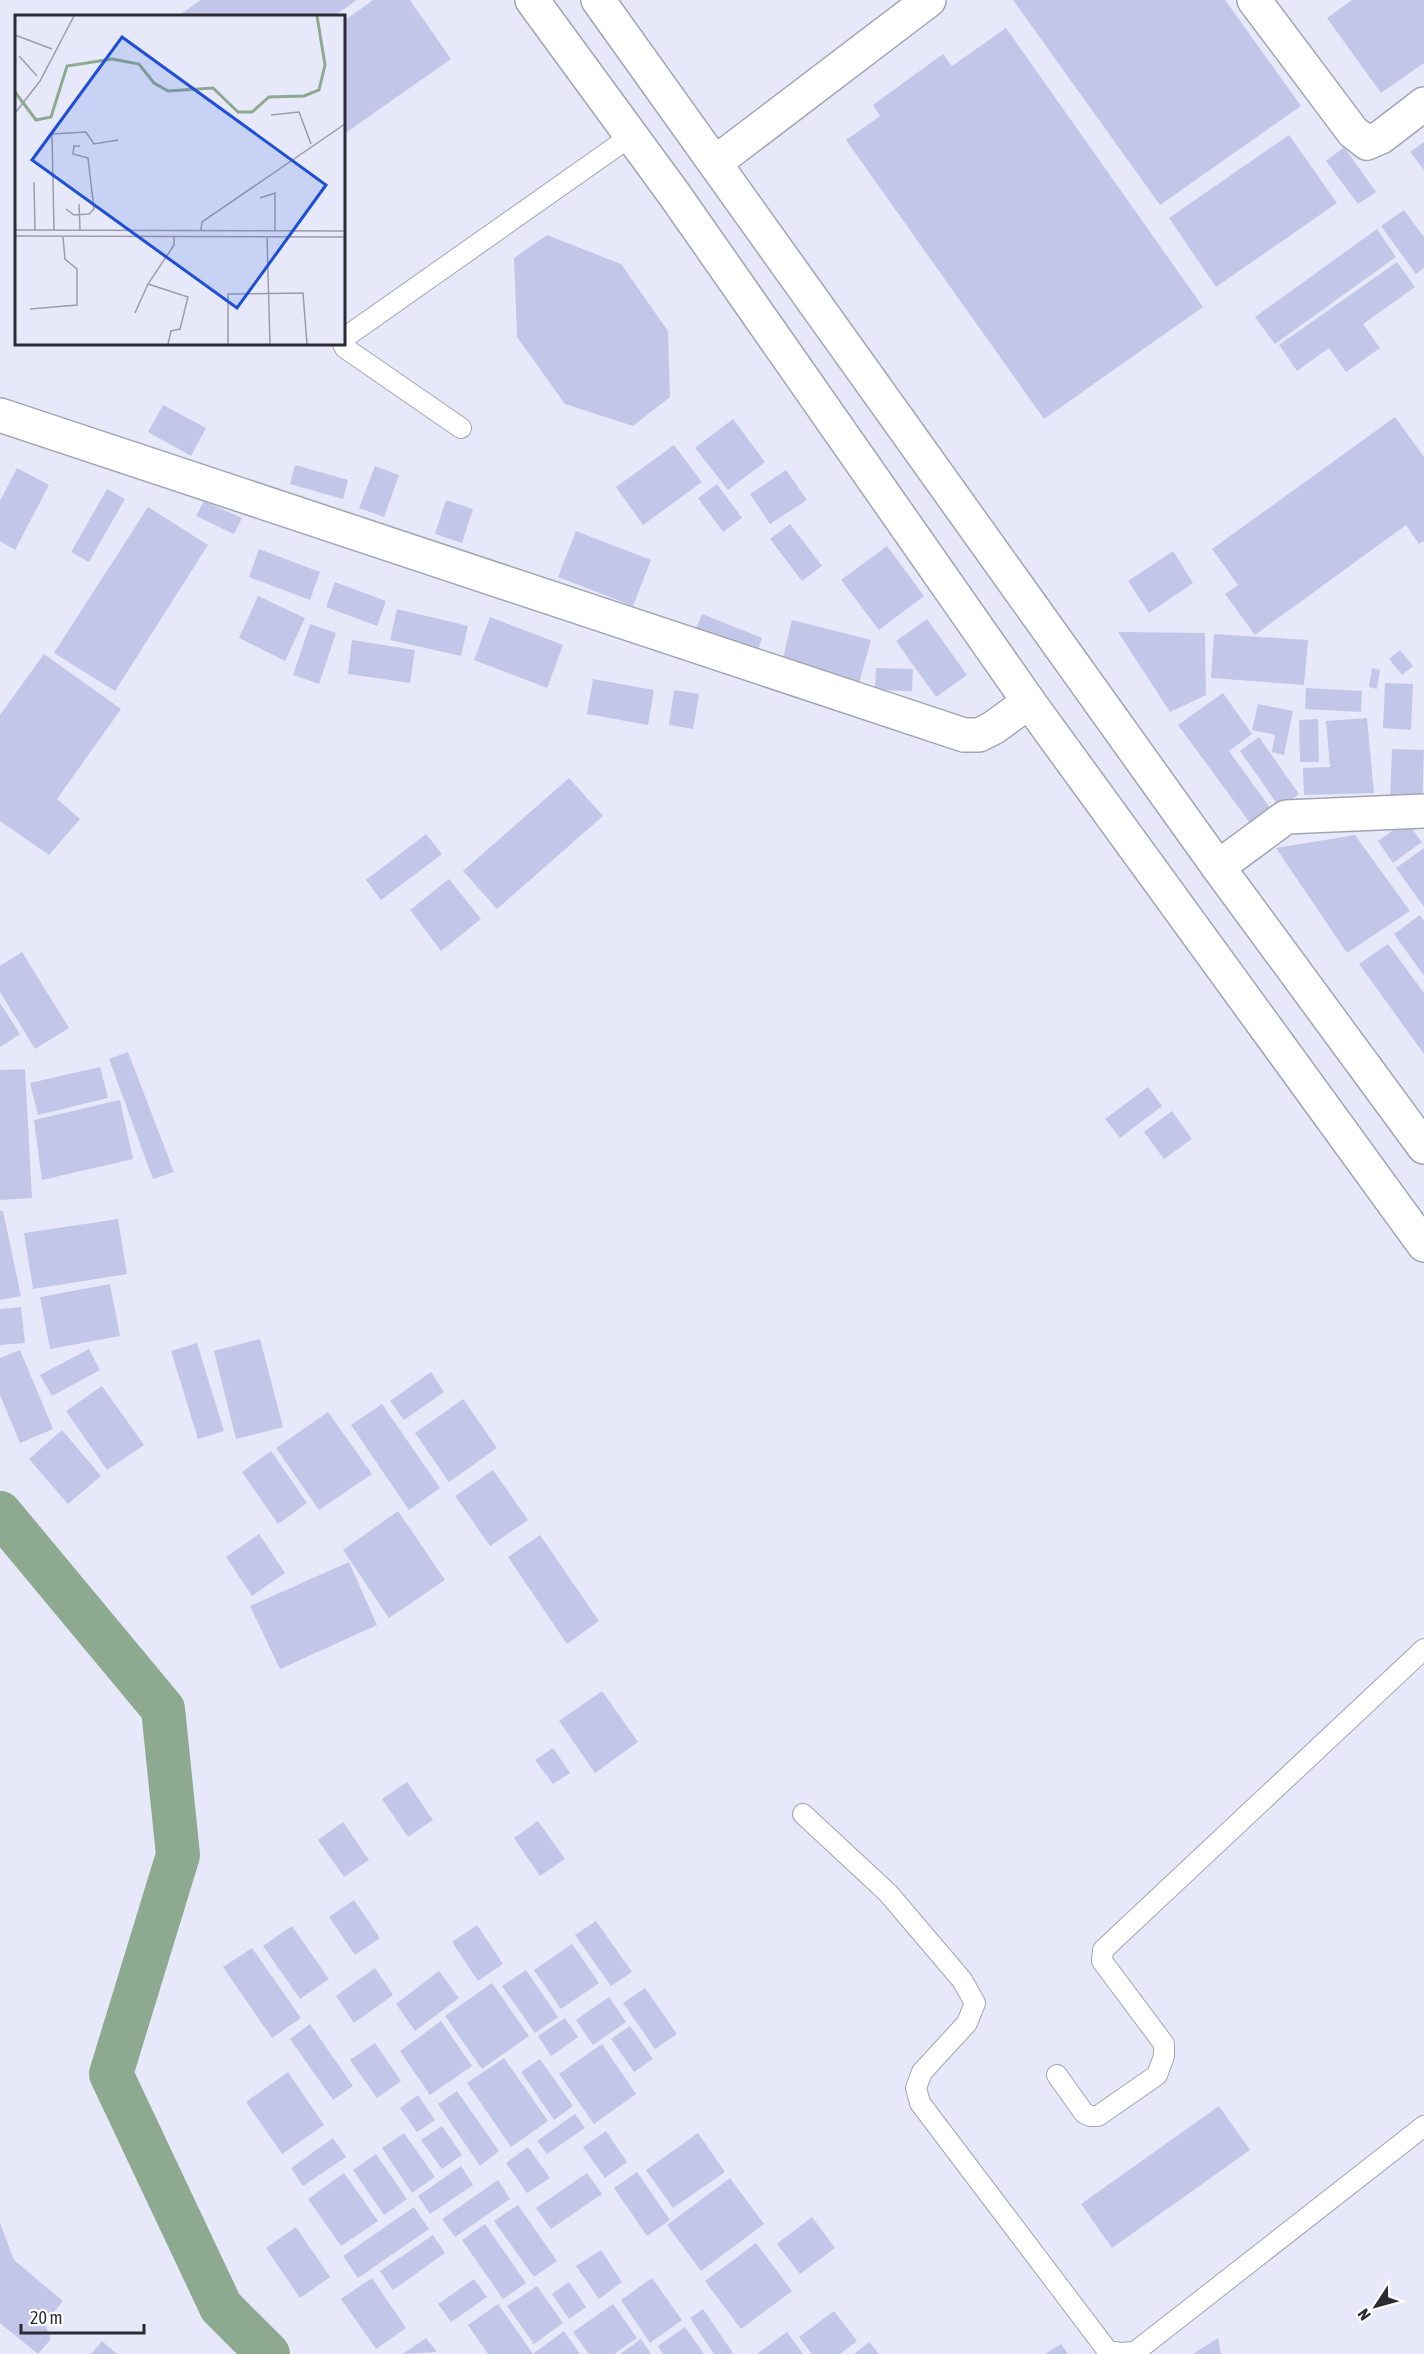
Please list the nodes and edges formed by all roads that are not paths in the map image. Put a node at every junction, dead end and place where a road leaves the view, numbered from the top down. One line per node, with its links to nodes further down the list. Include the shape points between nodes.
1 (532, 0): 6 (street)
2 (598, 0): 7 (street)
3 (929, 0): 7 (street)
4 (1254, 0): 5 (street, via 1353,132 1366,143 1381,137)
5 (1424, 104)
6 (631, 136): 8 (lane); 12 (street)
7 (716, 162): 14 (street)
8 (345, 340)
9 (344, 345): 11 (lane)
10 (0, 415): 12 (street, via 964,735 979,735)
11 (461, 428)
12 (1029, 702): 16 (street)
13 (1424, 811): 14 (street, via 1286,817)
14 (1218, 867): 15 (street)
15 (1424, 1147)
16 (1424, 1245)
17 (1424, 1649): 19 (lane, via 1103,1950 1102,1961 1164,2044 1156,2075 1098,2116 1090,2116)
18 (803, 1814): 20 (lane, via 888,1893 963,1980 975,2003 967,2023 922,2072 916,2088 920,2103 1107,2350 1120,2354 1135,2352)
19 (1057, 2075)
20 (1424, 2126)

